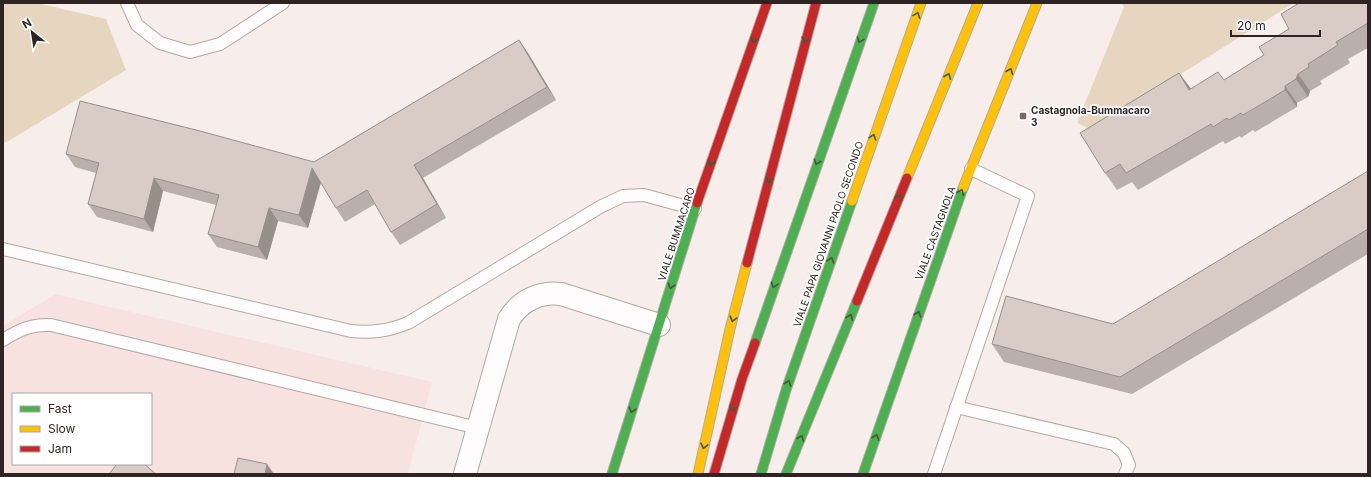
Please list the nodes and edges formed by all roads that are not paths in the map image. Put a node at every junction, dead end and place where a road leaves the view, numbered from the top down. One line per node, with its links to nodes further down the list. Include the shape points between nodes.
1 (127, 3): 2 (lane, via 137,25 160,43 190,52 220,44)
2 (282, 3)
3 (767, 3): 10 (main road, VIALE BUMMACARO, one-way to 10)
4 (816, 3): 18 (main road, one-way to 18, via 730,329)
5 (874, 3): 19 (main road, one-way to 19, via 742,379)
6 (921, 3): 20 (main road, VIALE PAPA GIOVANNI PAOLO SECONDO, one-way to 6, via 786,390)
7 (978, 3): 21 (main road, one-way to 7)
8 (1037, 3): 9 (main road, VIALE CASTAGNOLA, one-way to 8)
9 (970, 169): 14 (lane, via 1028,196); 22 (main road, VIALE CASTAGNOLA, one-way to 9)
10 (695, 209): 11 (lane, via 644,195 622,196 408,323 391,330 372,333 351,331); 12 (main road, VIALE BUMMACARO, one-way to 12)
11 (3, 249)
12 (659, 325): 15 (street, via 561,294 538,295 520,306 509,319); 17 (main road, VIALE BUMMACARO, one-way to 17)
13 (3, 340): 15 (lane, via 21,329 36,324 51,325)
14 (956, 407): 23 (lane); 24 (lane, via 1114,444 1124,453 1129,465)
15 (478, 428): 16 (street)
16 (466, 474)
17 (612, 474)
18 (698, 474)
19 (714, 474)
20 (761, 474)
21 (786, 474)
22 (863, 474)
23 (934, 474)
24 (1125, 474)

